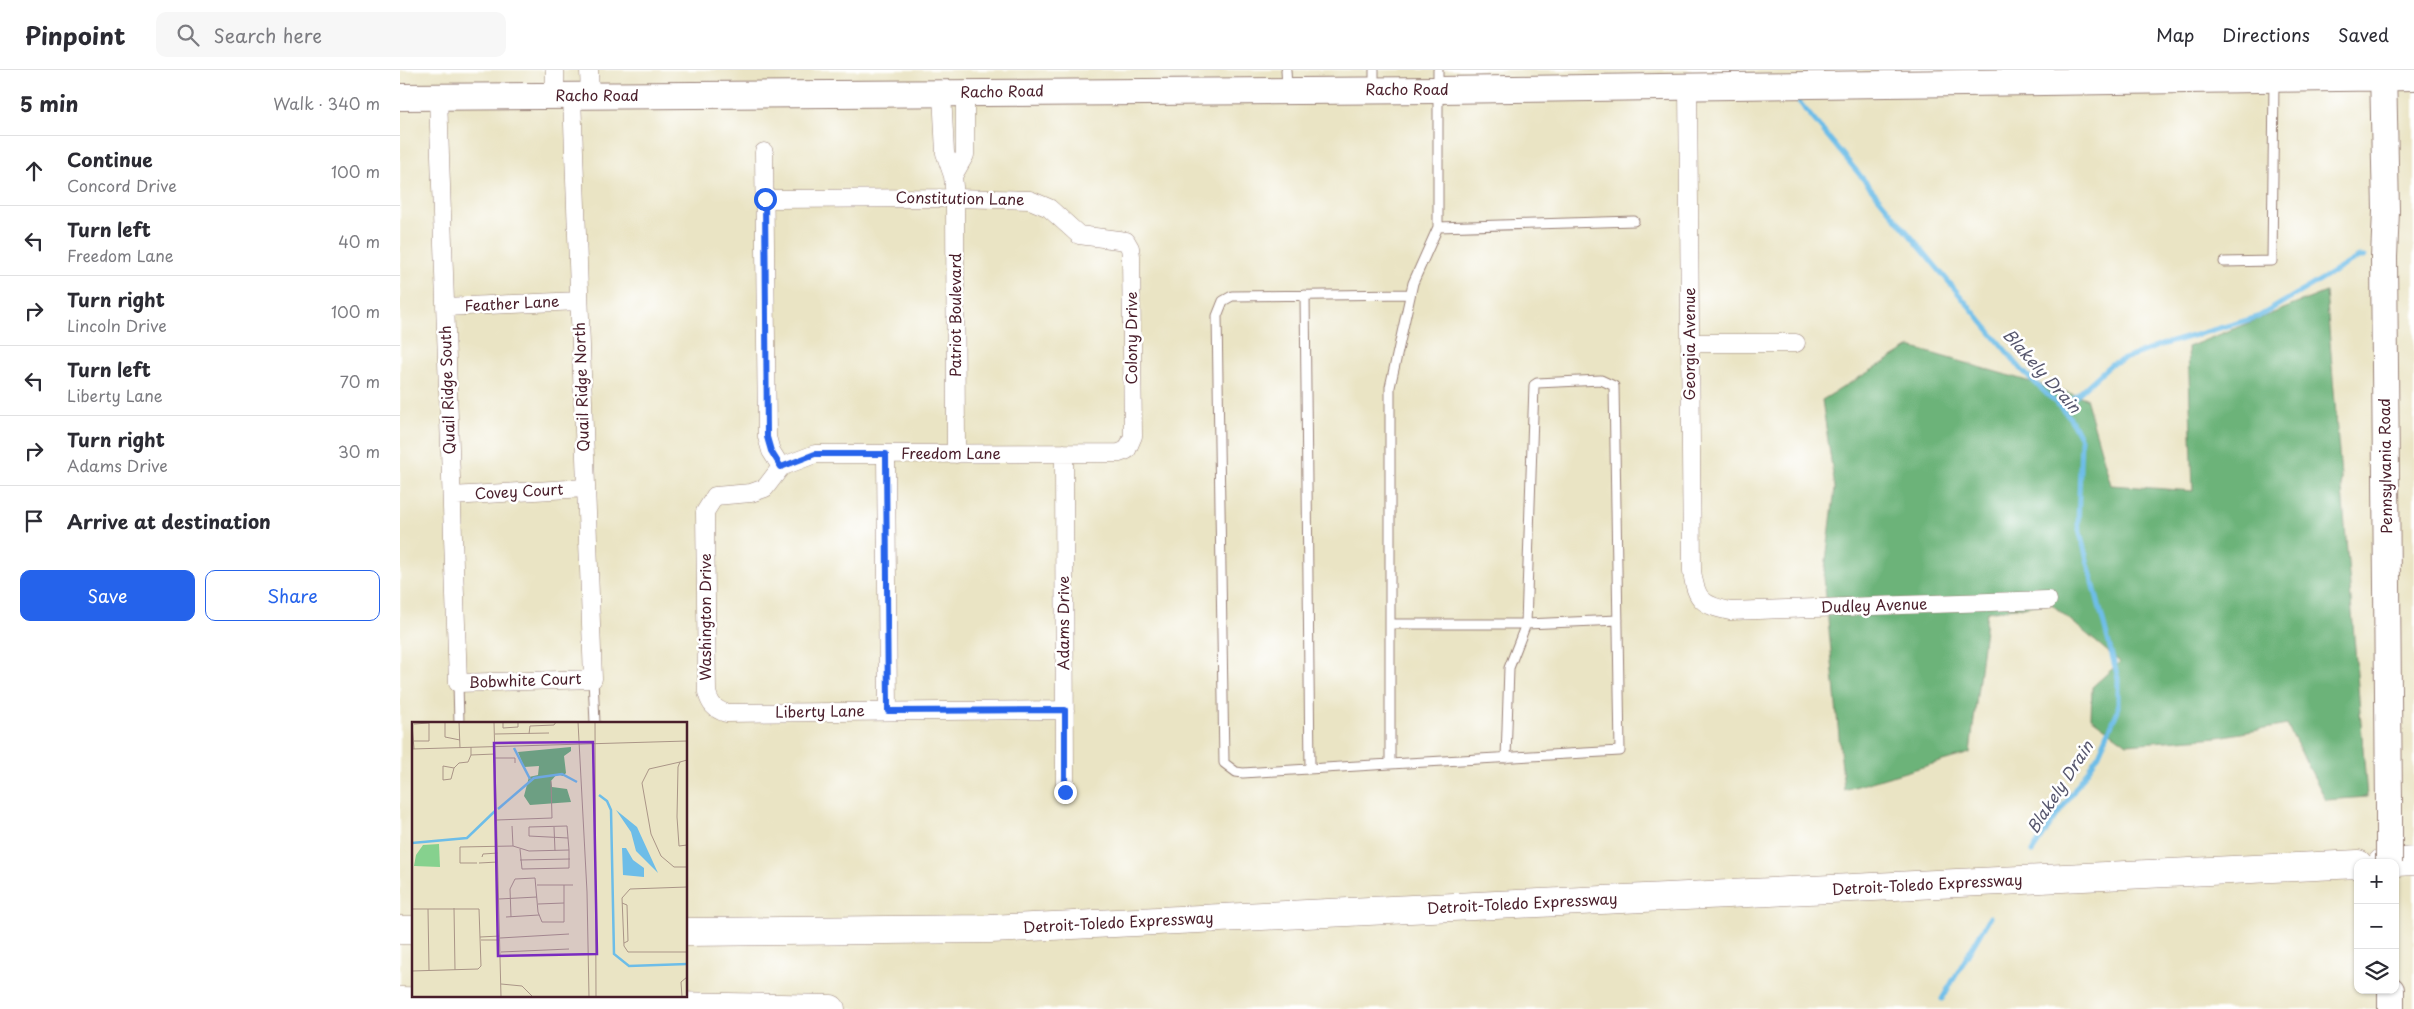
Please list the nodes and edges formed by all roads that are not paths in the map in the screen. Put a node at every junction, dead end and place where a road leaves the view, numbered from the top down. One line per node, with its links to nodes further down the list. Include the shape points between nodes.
1 (555, 70): 12 (street)
2 (589, 70): 12 (street)
3 (2314, 74): 4 (street, Racho Road); 9 (street, Racho Road)
4 (2383, 74): 5 (street, Racho Road); 51 (street, Pennsylvania Road, bridge, via 2389,804)
5 (2414, 77)
6 (1287, 80): 7 (street, Racho Road); 11 (street, Racho Road)
7 (1374, 80): 8 (street, Racho Road)
8 (1438, 80): 10 (street, Racho Road); 19 (lane)
9 (2274, 80): 10 (street, Racho Road); 21 (lane, via 2272,261)
10 (1688, 85): 26 (street, Georgia Avenue)
11 (954, 93): 12 (street, Racho Road); 16 (street, Patriot Boulevard, via 965,155 953,176)
12 (572, 96): 14 (street, Racho Road); 24 (street, Quail Ridge North)
13 (400, 97): 14 (street, Racho Road)
14 (438, 97): 25 (street, Quail Ridge South)
15 (764, 152): 17 (street)
16 (955, 198): 17 (street, Constitution Lane); 20 (street, Constitution Lane, via 1021,199 1042,204 1058,215 1074,233 1126,241); 30 (street, Patriot Boulevard)
17 (765, 199): 32 (street, via 767,437)
18 (1634, 221): 19 (lane)
19 (1438, 227): 22 (lane)
20 (1131, 256): 28 (street, Colony Drive)
21 (2224, 262)
22 (1410, 294): 23 (lane); 38 (lane, via 1390,387)
23 (1305, 295): 49 (lane); 49 (lane, via 1232,296 1223,301 1218,316 1224,763 1228,768 1243,773)
24 (579, 301): 25 (street, Feather Lane); 33 (street, Quail Ridge North)
25 (445, 308): 34 (street, Quail Ridge South)
26 (1690, 343): 27 (street); 36 (street, Georgia Avenue, via 1692,571 1694,589)
27 (1796, 343)
28 (1133, 420): 31 (street, Freedom Lane, via 1133,436 1127,450)
29 (886, 454): 30 (street, Freedom Lane); 32 (street, Freedom Lane, via 815,454); 43 (street)
30 (956, 454): 31 (street, Freedom Lane)
31 (1064, 454): 42 (street, Adams Drive)
32 (781, 467): 44 (street, Washington Drive, via 765,488 751,493 715,496 705,512 707,692 714,708)
33 (585, 488): 34 (street, Covey Court); 40 (street, Quail Ridge North)
34 (452, 496): 41 (street, Quail Ridge South)
35 (2048, 600): 36 (street, Dudley Avenue, via 1730,611)
36 (1701, 601)
37 (1618, 620): 39 (lane); 39 (lane, via 1614,386 1601,380 1546,382 1534,385 1532,402); 47 (lane, via 1620,751)
38 (1390, 624): 39 (lane); 48 (lane)
39 (1526, 624): 47 (lane, via 1508,668)
40 (593, 679): 41 (street, Bobwhite Court); 46 (lane)
41 (458, 683): 45 (lane)
42 (1065, 710): 43 (street, Liberty Lane); 50 (street, Adams Drive)
43 (888, 711): 44 (street, Liberty Lane)
44 (726, 713)
45 (458, 722)
46 (595, 722)
47 (1506, 758): 48 (lane)
48 (1390, 764): 49 (lane)
49 (1310, 769)
50 (1065, 792)
51 (2407, 862)
52 (2354, 864): 53 (highway, Detroit-Toledo Expressway, via 990,929)
53 (688, 932)
54 (2391, 994): 57 (street)
55 (400, 1001): 56 (highway)
56 (832, 1009)
57 (2391, 1009)

